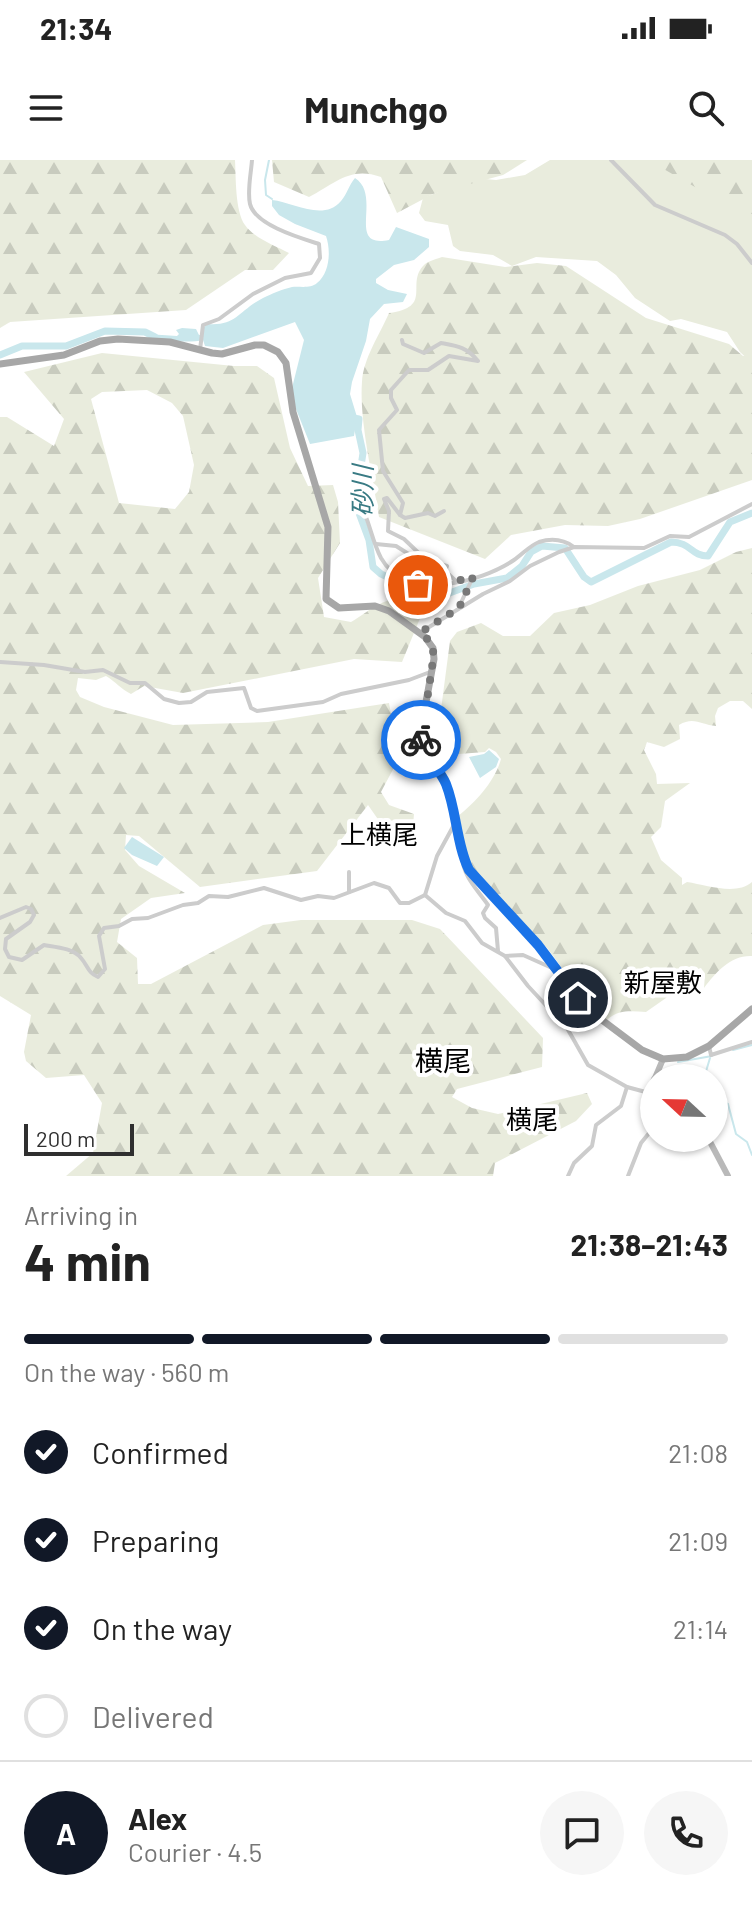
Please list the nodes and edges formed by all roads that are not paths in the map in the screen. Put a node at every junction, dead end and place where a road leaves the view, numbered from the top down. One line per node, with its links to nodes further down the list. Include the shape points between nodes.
1 (252, 160): 5 (street, via 252,210 278,229 319,244 320,258 311,273 285,278 203,325)
2 (611, 160): 3 (street, via 655,205 725,235)
3 (752, 263)
4 (402, 340): 9 (street, via 424,353 441,343 462,346 478,361 449,356 428,370 409,370 391,390 397,410 379,433 383,471 402,499)
5 (200, 346): 6 (main road, via 107,339 64,355); 17 (main road, via 222,354 264,345 282,357 329,532 326,599 339,608 381,607)
6 (0, 364)
7 (752, 504): 12 (street, via 689,537 670,536 644,548)
8 (444, 511): 9 (street, via 435,516)
9 (400, 515): 13 (street, via 385,498 388,531)
10 (366, 517): 11 (street)
11 (376, 544): 13 (street); 15 (street, via 388,567 404,579 430,586)
12 (569, 549): 14 (street, via 560,540 540,542); 16 (street, via 538,561)
13 (422, 557): 15 (street, via 447,566 445,571)
14 (473, 579): 15 (street); 16 (street)
15 (456, 581)
16 (459, 608): 17 (street)
17 (421, 632): 19 (main road, via 433,648)
18 (0, 662): 19 (street, via 103,670 130,683 145,683 164,699 179,703 207,692 244,688 257,711 323,702)
19 (432, 671): 20 (main road, via 421,743 446,785)
20 (455, 823): 21 (main road); 24 (street)
21 (462, 855): 26 (street, via 473,888 488,905 483,913 496,928); 28 (main road)
22 (349, 872): 23 (street)
23 (349, 892): 24 (street, via 374,883 389,888 403,904); 25 (street, via 301,900 258,888 228,897 209,896 104,928 99,936 105,969 98,977 72,951 44,945 22,960 9,957 6,939 34,915 26,907)
24 (425, 895): 26 (street)
25 (0, 918)
26 (498, 951): 27 (street)
27 (505, 956): 28 (street, via 523,955); 34 (street, via 567,1028 588,1065)
28 (557, 970): 32 (main road, via 593,1016)
29 (752, 1009): 31 (main road)
30 (752, 1042): 31 (street, via 711,1055)
31 (709, 1046): 32 (main road, via 687,1057)
32 (663, 1059): 33 (street)
33 (661, 1064)
34 (627, 1087): 35 (street); 38 (street, via 621,1106 596,1125 592,1146)
35 (640, 1090)
36 (640, 1146): 39 (street)
37 (715, 1152): 40 (street)
38 (568, 1176)
39 (628, 1176)
40 (728, 1176)

